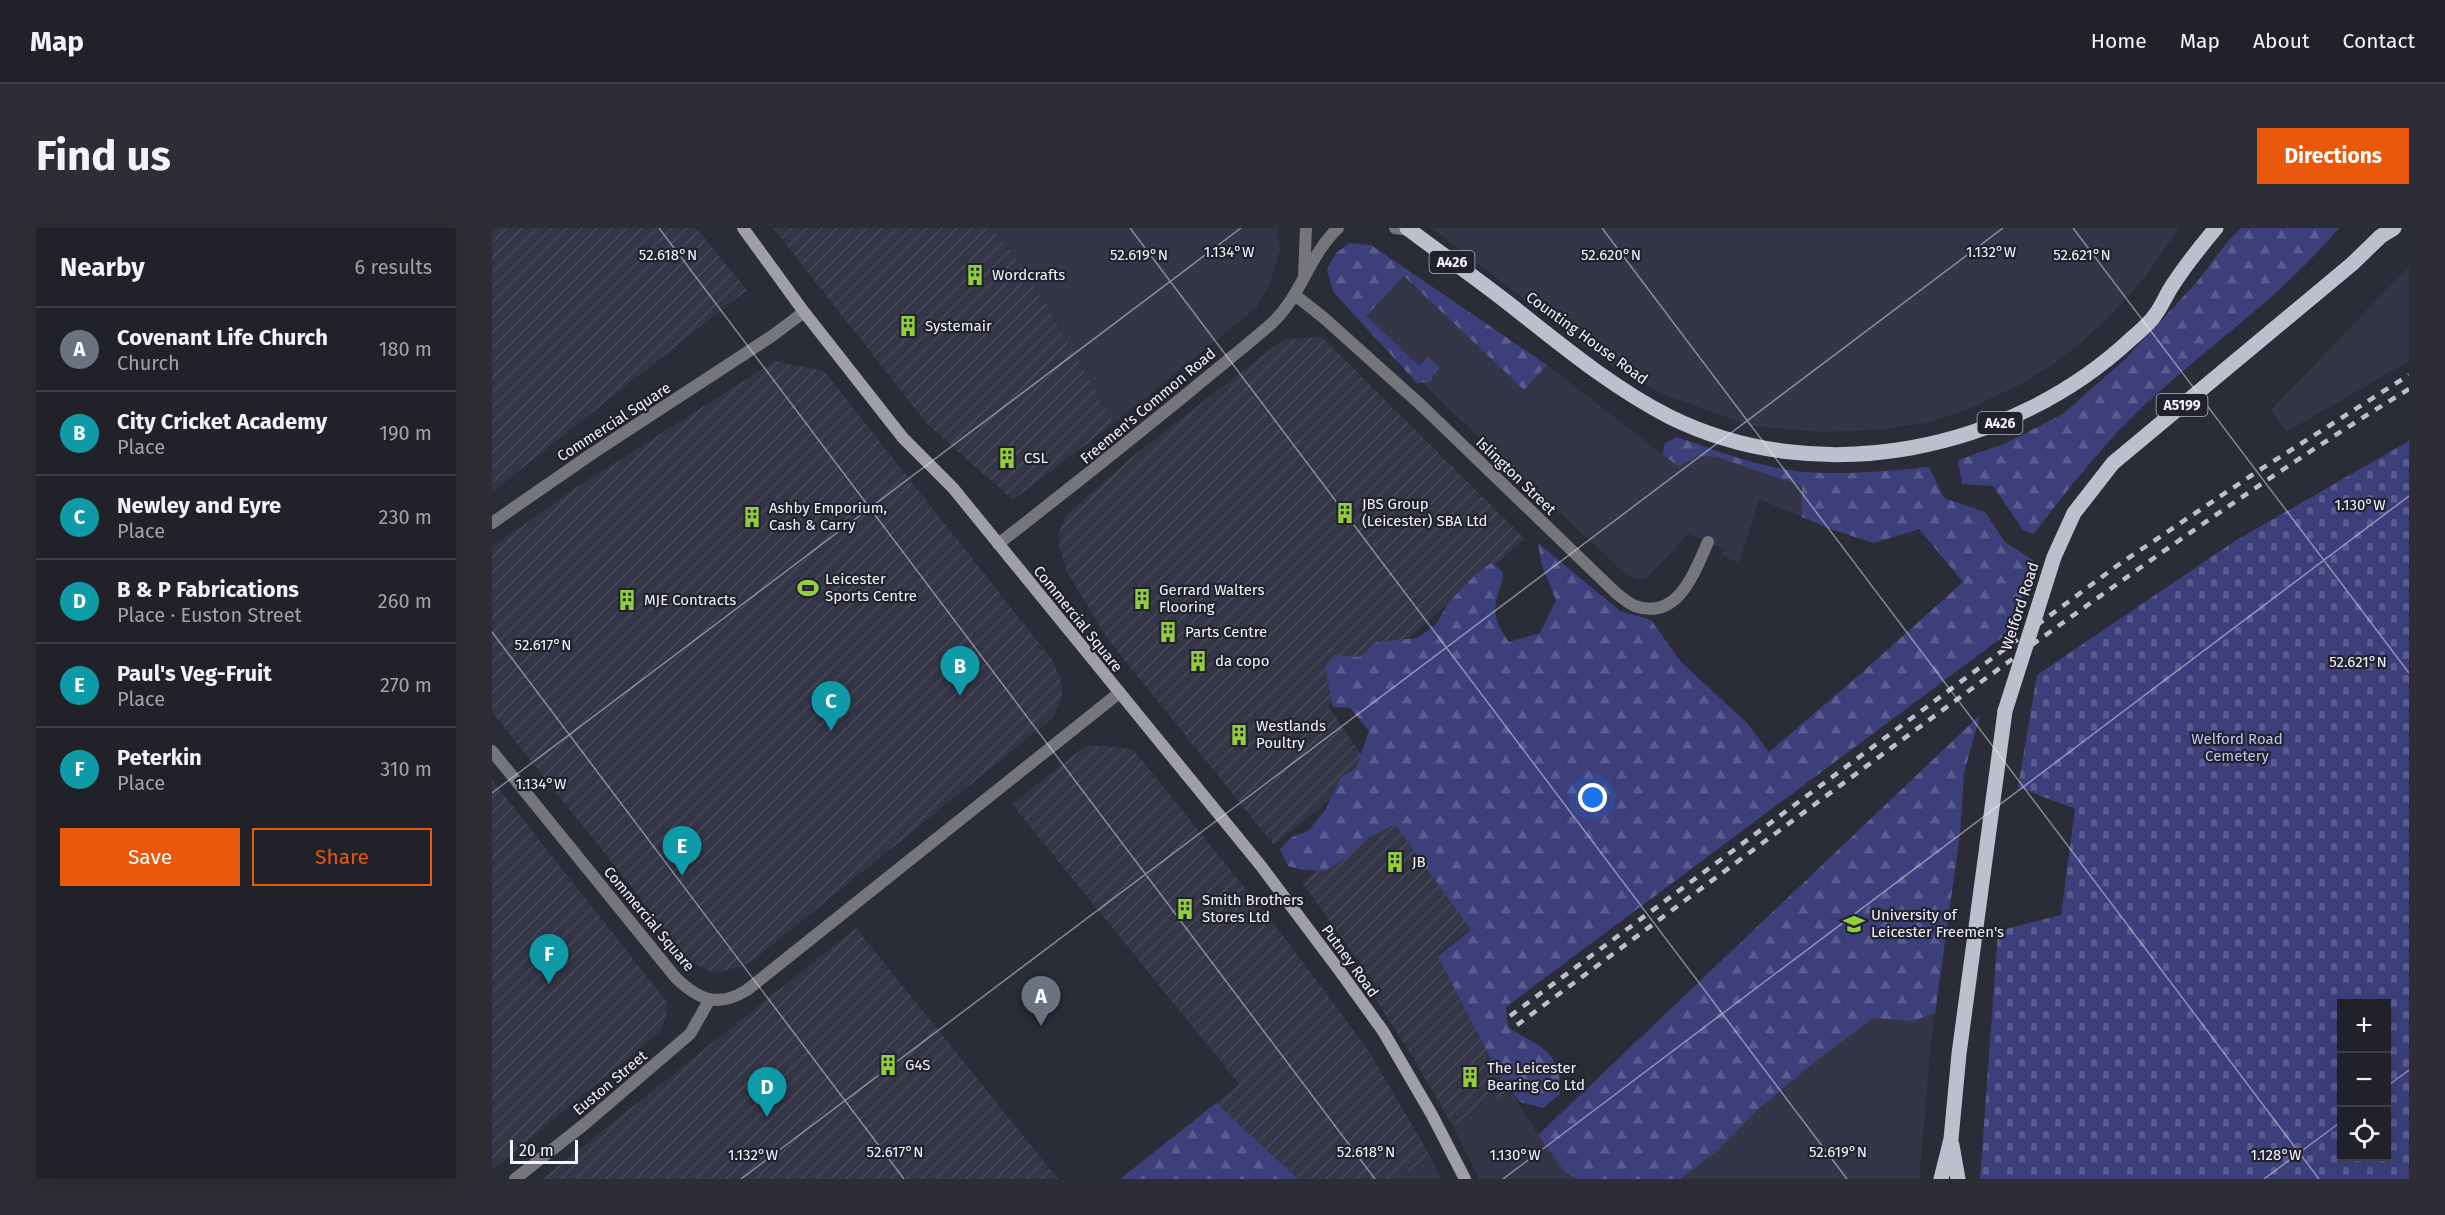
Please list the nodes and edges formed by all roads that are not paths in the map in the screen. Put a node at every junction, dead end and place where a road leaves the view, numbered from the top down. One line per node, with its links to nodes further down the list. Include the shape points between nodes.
1 (743, 228): 10 (street)
2 (1306, 228): 8 (street, Freemen's Common Road)
3 (1338, 228): 8 (street, Freemen's Common Road, via 1322,242)
4 (1395, 228): 6 (street)
5 (2216, 228): 6 (main road, Counting House Road / A426, via 2171,287 2155,316 2065,390 2012,418 1968,435 1902,450 1855,454 1811,453 1734,442 1667,416 1615,384)
6 (1409, 229)
7 (2386, 231): 17 (main road, Welford Road / A5199, bridge, via 2352,264 2113,463 2074,513 2054,557 2005,711)
8 (1304, 278): 9 (street, Freemen's Common Road)
9 (1295, 295): 12 (street, Islington Street, via 1421,405 1615,592 1634,605 1651,609 1666,606 1680,596); 13 (street, Freemen's Common Road, via 1272,323)
10 (804, 312): 11 (street, Commercial Square); 13 (street, Commercial Square, via 903,438 953,488)
11 (492, 523)
12 (1708, 542)
13 (998, 544): 14 (street, Commercial Square)
14 (1119, 693): 16 (street, Commercial Square, via 747,990 722,1001); 19 (street, Putney Road, via 1261,866 1383,1031)
15 (492, 751): 16 (street, Commercial Square, via 676,978 689,990)
16 (710, 999): 18 (street, Euston Street, via 690,1034)
17 (1951, 1139): 20 (main road, Welford Road / A5199); 21 (main road, Welford Road / A5199)
18 (515, 1179)
19 (1465, 1179)
20 (1941, 1179)
21 (1958, 1179)

